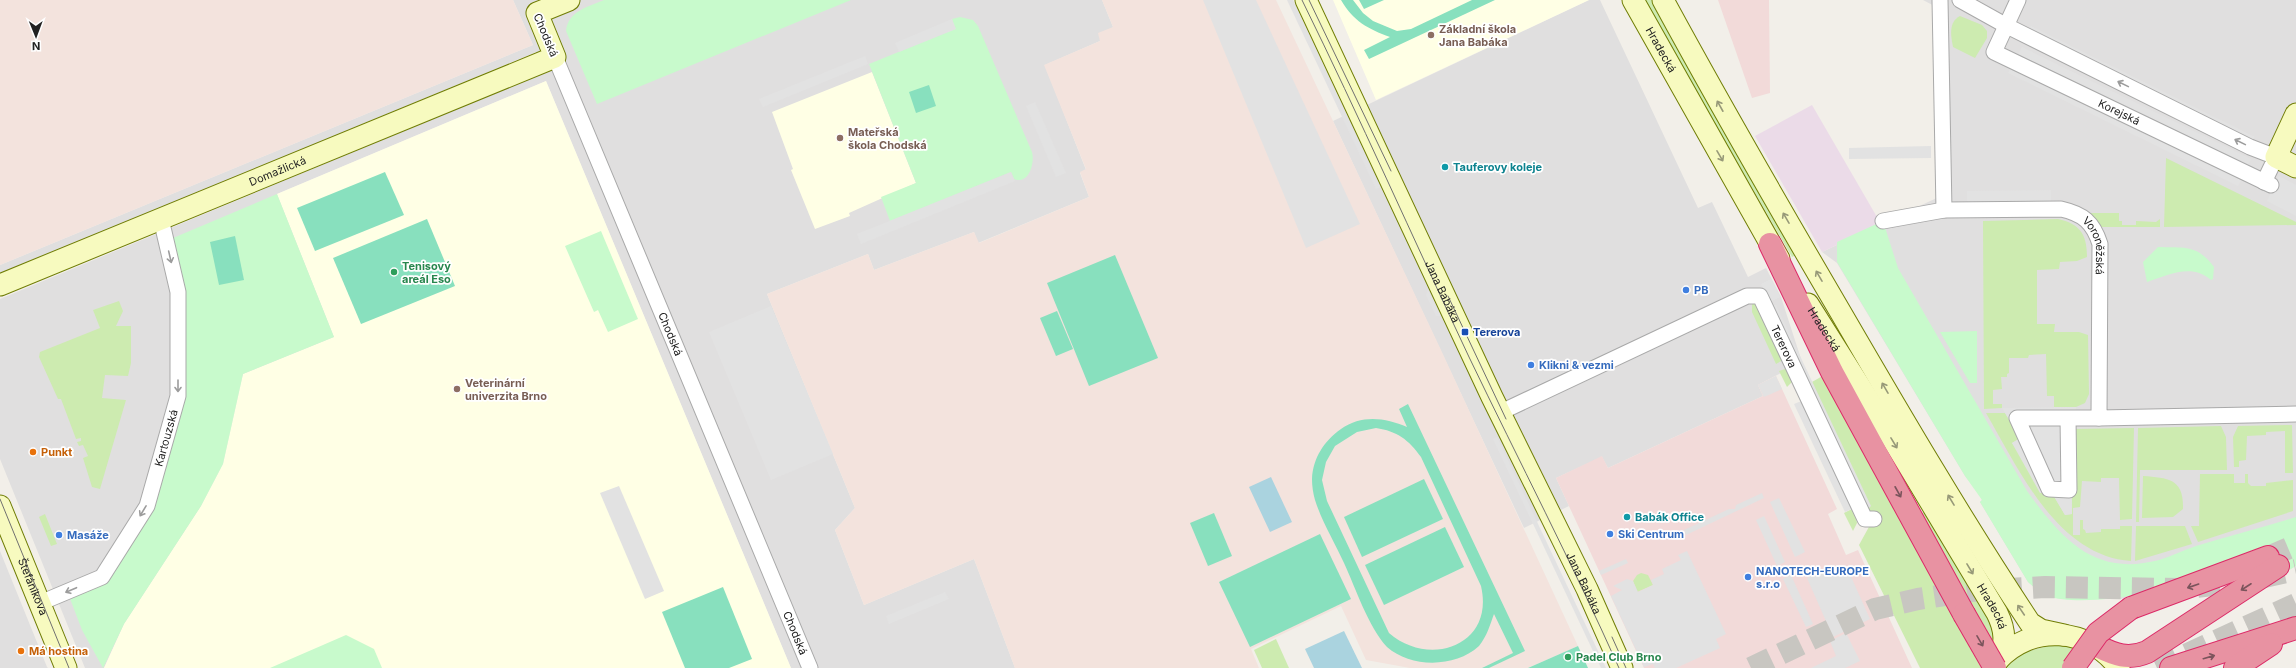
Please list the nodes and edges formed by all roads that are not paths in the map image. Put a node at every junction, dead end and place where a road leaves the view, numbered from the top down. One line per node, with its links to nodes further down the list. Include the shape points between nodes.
1 (569, 0): 8 (street)
2 (1306, 0): 19 (street, Jana Babáka)
3 (1633, 0): 17 (street, Hradecká, one-way to 17)
4 (1663, 0): 27 (street, Hradecká, one-way to 4, via 2041,630 2030,623 1986,557 1904,422 1727,118)
5 (1940, 0): 14 (street)
6 (1960, 0): 9 (street)
7 (2018, 0): 9 (street)
8 (534, 7): 10 (street, Chodská)
9 (2005, 25): 12 (street, one-way to 9, via 2250,147); 12 (street, Korejská, via 1994,52 2018,64 2267,184)
10 (555, 57): 15 (street, Domažlická); 31 (street, Chodská)
11 (2296, 114): 12 (street)
12 (2276, 156): 13 (street)
13 (2296, 167)
14 (1944, 210): 16 (street, Voroněžská); 22 (street, Voroněžská, via 2061,209 2078,213 2096,230 2100,244)
15 (161, 219): 18 (street, Domažlická); 25 (street, Kartouzská, one-way to 25, via 178,292 178,396 147,506 102,577)
16 (1883, 221)
17 (1770, 244): 29 (highway, one-way to 29, bridge, via 1832,372 1964,614); 29 (street, Hradecká, one-way to 29, via 1880,418 1997,613 2003,627 2004,639 2003,649)
18 (0, 285)
19 (1499, 413): 24 (street, Tererova, via 1747,296 1760,296 1865,519); 32 (street, Jana Babáka, via 1554,519)
20 (2296, 414): 22 (street)
21 (2068, 418): 21 (street, via 2017,418 2049,489 2069,490); 22 (street)
22 (2099, 418)
23 (0, 506): 25 (street, Štefánikova)
24 (1874, 519)
25 (40, 603): 30 (street, Štefánikova)
26 (2296, 629): 35 (highway, one-way to 26); 36 (highway)
27 (2064, 635): 28 (street, via 2080,638); 29 (street, via 2042,635 2027,640 2013,647)
28 (2097, 646): 33 (highway, bridge, via 2111,654 2125,657 2147,652 2273,561 2130,608 2098,633); 34 (street)
29 (1995, 665)
30 (66, 668)
31 (810, 668)
32 (1622, 668)
33 (2073, 668)
34 (2119, 668)
35 (2171, 668)
36 (2235, 668)

